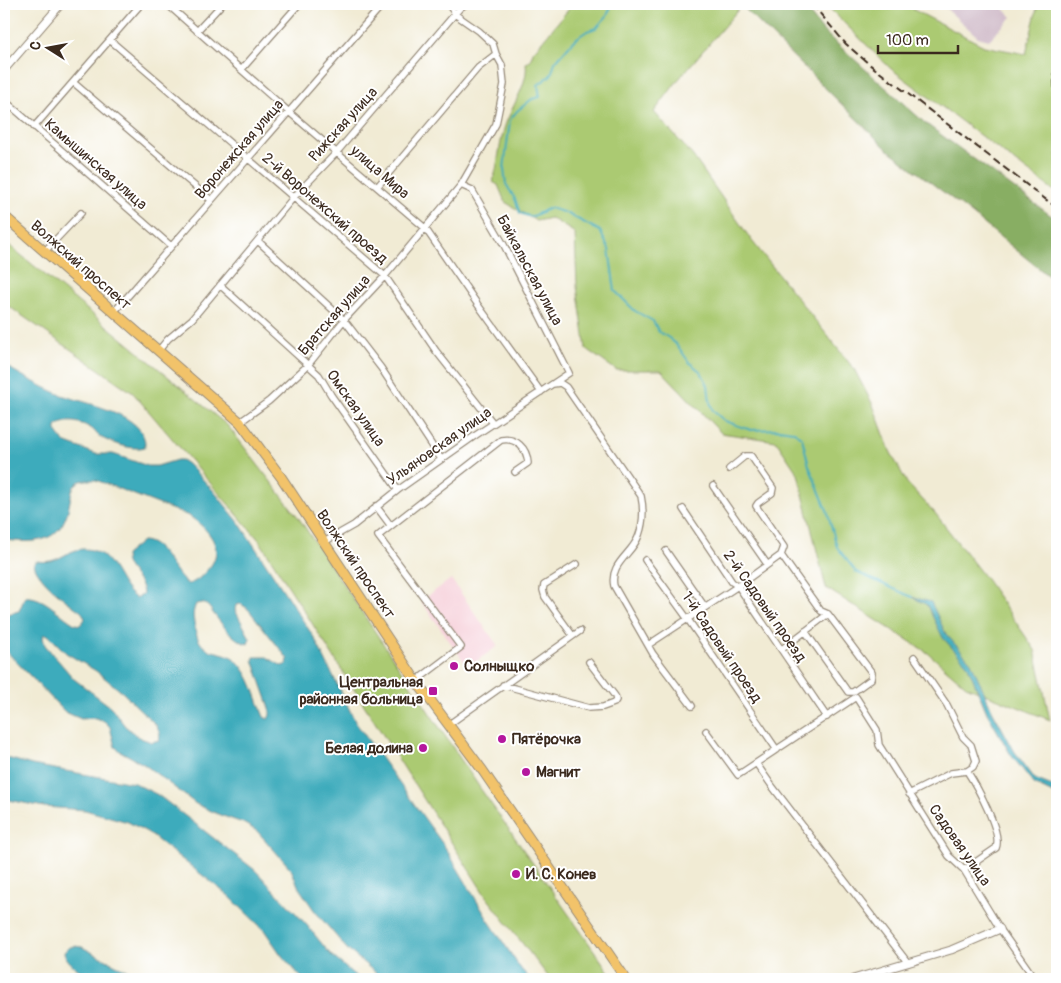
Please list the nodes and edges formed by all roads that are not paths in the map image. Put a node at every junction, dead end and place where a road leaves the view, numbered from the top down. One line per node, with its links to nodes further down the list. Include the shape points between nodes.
1 (61, 4): 14 (street)
2 (141, 4): 11 (street)
3 (167, 4): 10 (street, улица Мира)
4 (222, 4): 10 (street)
5 (299, 4): 13 (street)
6 (383, 4): 17 (street, Воронежская улица)
7 (448, 4): 9 (street)
8 (466, 4): 9 (street, Рижская улица)
9 (456, 14): 12 (street, via 493,44); 19 (street, Рижская улица)
10 (197, 31): 13 (street, улица Мира)
11 (111, 41): 15 (street); 20 (street, 2-й Воронежский проезд)
12 (496, 54): 21 (street, Братская улица, via 504,77 496,124); 22 (street, via 478,68)
13 (242, 69): 17 (street, улица Мира)
14 (4, 70)
15 (74, 83): 18 (street); 24 (street)
16 (4, 100): 18 (street, Камышинская улица)
17 (288, 112): 19 (street, улица Мира); 20 (street, Воронежская улица)
18 (34, 127): 29 (street, Камышинская улица)
19 (337, 152): 22 (street, улица Мира); 23 (street, Рижская улица)
20 (248, 158): 23 (street, 2-й Воронежский проезд); 24 (street, Воронежская улица)
21 (461, 185): 27 (street, Братская улица); 37 (street, Байкальская улица, via 472,190 504,245)
22 (377, 187): 27 (street, улица Мира)
23 (293, 198): 28 (street, Рижская улица); 31 (street, 2-й Воронежский проезд)
24 (211, 200): 29 (street, Воронежская улица)
25 (81, 213): 30 (street)
26 (4, 216): 30 (main road, Волжский проспект)
27 (425, 228): 31 (street, Братская улица); 39 (street, улица Мира)
28 (258, 241): 32 (street, Рижская улица); 34 (street)
29 (171, 246): 33 (street, Воронежская улица)
30 (44, 252): 33 (main road, Волжский проспект)
31 (385, 276): 34 (street, Братская улица); 41 (street, 2-й Воронежский проезд, via 436,351)
32 (220, 286): 35 (street, Рижская улица, via 192,319); 36 (street, Омская улица)
33 (114, 312): 35 (main road, Волжский проспект)
34 (344, 320): 36 (street, Братская улица); 42 (street, via 381,368)
35 (158, 350): 40 (main road, Волжский проспект)
36 (308, 365): 40 (street, Братская улица, via 269,401); 46 (street, Омская улица, via 319,375)
37 (569, 373): 38 (street, Ульяновская улица)
38 (552, 384): 39 (street, Ульяновская улица); 63 (street, via 560,383 566,387 641,496 644,512 639,536 619,562 613,581)
39 (541, 392): 41 (street, Ульяновская улица)
40 (240, 422): 50 (main road, Волжский проспект, via 282,477)
41 (493, 423): 42 (street, Ульяновская улица)
42 (441, 459): 46 (street, Ульяновская улица)
43 (730, 469): 52 (street, via 745,456 751,456 773,488 772,493 756,506 784,547)
44 (515, 472): 49 (street, via 528,463 528,456 514,440 501,440)
45 (713, 486): 55 (street)
46 (398, 490): 47 (street, Ульяновская улица)
47 (376, 506): 49 (street); 50 (street, Ульяновская улица, via 354,525)
48 (683, 509): 56 (street, 2-й Садовый проезд, via 732,582)
49 (391, 526): 67 (street, via 378,536 461,648)
50 (324, 542): 67 (main road, Волжский проспект)
51 (666, 551): 57 (street)
52 (780, 554): 55 (street); 58 (street, via 821,611)
53 (645, 560): 59 (street, 1-й Садовый проезд)
54 (577, 564): 62 (street, via 544,585 543,590)
55 (767, 564): 56 (street)
56 (738, 586): 57 (street); 64 (street, 2-й Садовый проезд)
57 (705, 607): 59 (street)
58 (828, 614): 60 (street); 60 (street, via 872,673 871,679 848,692)
59 (687, 618): 63 (street); 73 (street, 1-й Садовый проезд)
60 (805, 631): 64 (street)
61 (580, 632): 62 (street)
62 (573, 636): 68 (street)
63 (648, 645): 69 (street)
64 (782, 649): 70 (street, 2-й Садовый проезд)
65 (914, 657): 75 (street, via 971,745 976,761)
66 (590, 662): 68 (street, via 615,696 614,703 589,708)
67 (416, 681): 71 (main road, Волжский проспект)
68 (503, 685): 71 (street)
69 (692, 706)
70 (827, 717): 73 (street); 76 (street, Садовая улица, via 856,697 877,730 879,744)
71 (448, 725): 81 (main road, Волжский проспект)
72 (706, 731): 74 (street, via 738,775)
73 (777, 750): 74 (street)
74 (756, 763): 79 (street)
75 (967, 771): 76 (street, via 951,773); 77 (street, via 983,798 998,844)
76 (909, 794): 77 (street, Садовая улица, via 949,856)
77 (964, 870): 78 (street, Садовая улица)
78 (1000, 928): 79 (street, via 951,950); 84 (street, Садовая улица)
79 (908, 963): 80 (street)
80 (874, 973): 82 (street); 83 (street)
81 (626, 979)
82 (853, 979)
83 (883, 979)
84 (1035, 979)

